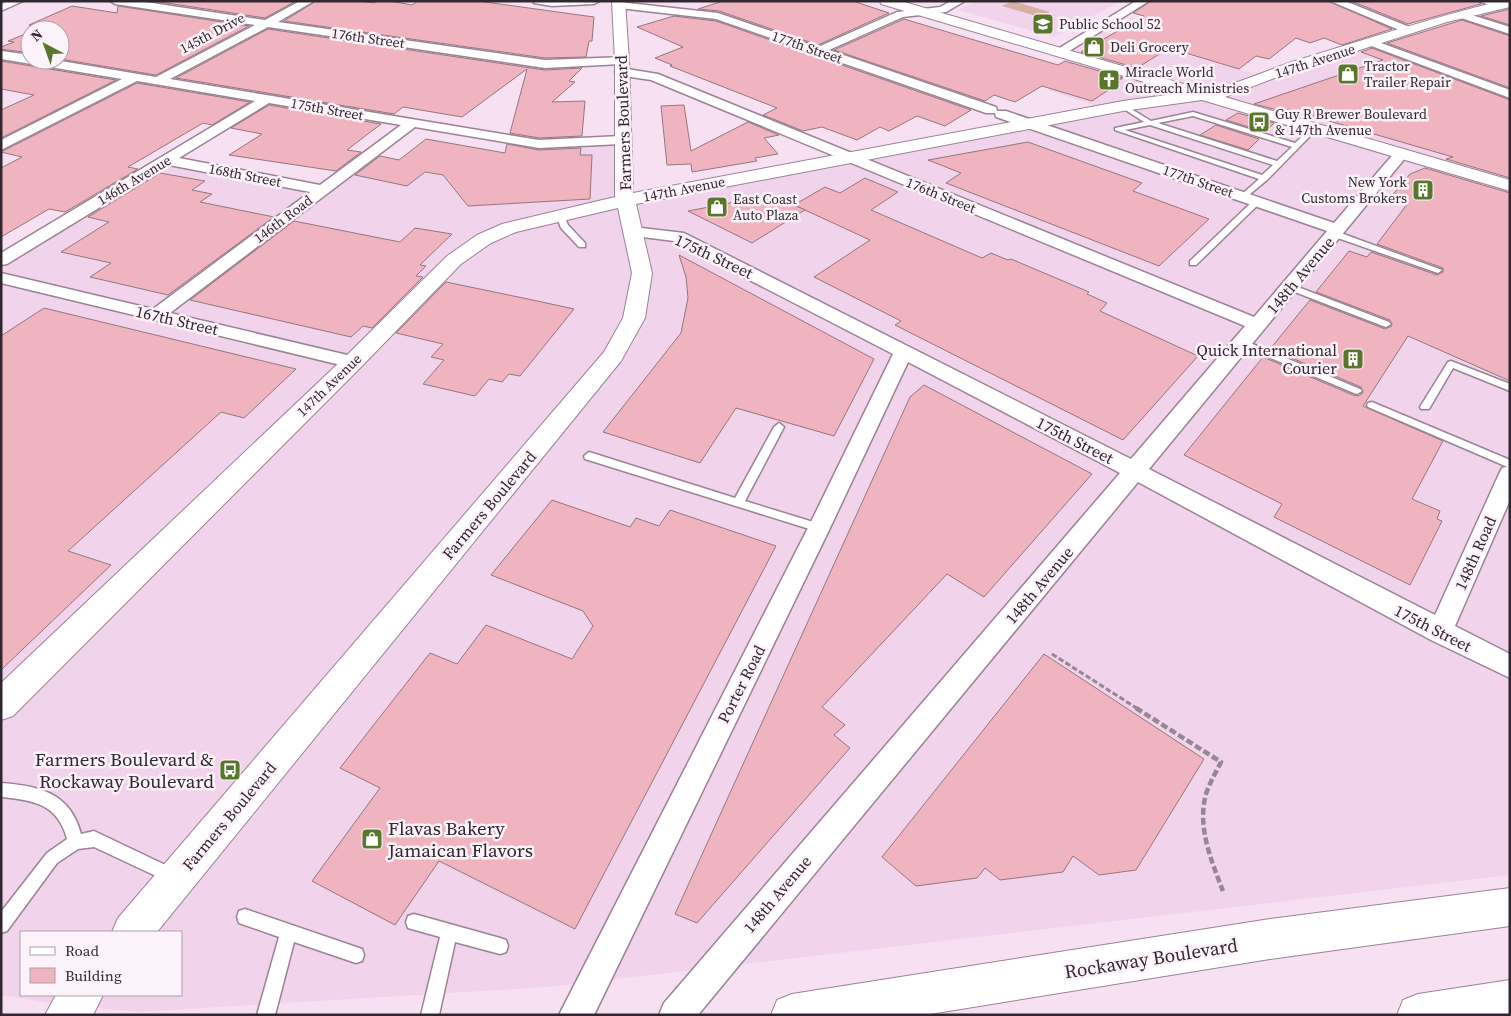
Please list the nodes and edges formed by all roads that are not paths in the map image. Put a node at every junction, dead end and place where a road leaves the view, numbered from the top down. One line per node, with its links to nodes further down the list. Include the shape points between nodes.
1 (18, 1): 13 (street)
2 (115, 1): 16 (street, 176th Street)
3 (309, 1): 16 (street, 145th Drive)
4 (538, 1): 5 (street)
5 (594, 1)
6 (886, 1): 14 (main road)
7 (960, 1): 14 (street, via 942,10)
8 (1144, 1): 21 (street)
9 (1336, 1): 17 (street)
10 (1484, 1): 12 (street)
11 (618, 3): 20 (street, 177th Street, via 718,16); 27 (main road, Farmers Boulevard)
12 (1504, 5): 15 (main road, 147th Avenue)
13 (1, 8)
14 (921, 12): 20 (street, via 901,14); 21 (main road)
15 (1462, 16): 17 (main road, 147th Avenue); 18 (street)
16 (266, 24): 27 (street, 176th Street, via 545,64); 29 (street, 145th Drive)
17 (1408, 30): 19 (main road, 147th Avenue)
18 (1510, 31)
19 (1370, 42): 30 (street); 31 (main road, 147th Avenue, via 1225,92)
20 (818, 51): 36 (street, 177th Street)
21 (1058, 52): 31 (main road)
22 (1, 54): 23 (street, 175th Street)
23 (16, 57): 24 (street, 175th Street); 25 (street)
24 (20, 58)
25 (1, 63)
26 (70, 66): 28 (street, 175th Street)
27 (621, 66): 38 (main road, Farmers Boulevard); 42 (street, 176th Street)
28 (135, 77): 29 (street, 175th Street); 39 (street)
29 (157, 81): 32 (street, 175th Street)
30 (1510, 94)
31 (1202, 95): 33 (main road, 147th Avenue); 37 (main road)
32 (267, 99): 35 (street, 175th Street); 43 (street, 146th Avenue)
33 (1123, 106): 34 (lane); 36 (main road, 147th Avenue)
34 (1150, 123): 40 (lane, via 1192,114); 44 (lane); 45 (lane, via 1117,129)
35 (411, 124): 38 (street, 175th Street, via 539,144); 47 (street, 146th Road)
36 (1030, 124): 42 (main road, 147th Avenue); 48 (street, 177th Street)
37 (1315, 128): 40 (lane); 41 (main road)
38 (621, 140): 50 (main road, Farmers Boulevard)
39 (1, 146)
40 (1297, 146): 44 (lane)
41 (1401, 154): 46 (main road); 51 (street, 148th Avenue)
42 (848, 157): 50 (main road, 147th Avenue); 60 (street, 176th Street)
43 (167, 160): 47 (street, 168th Street); 53 (street, 146th Avenue)
44 (1278, 164): 45 (lane)
45 (1264, 178): 48 (lane)
46 (1510, 186)
47 (322, 190): 58 (street, 146th Road)
48 (1251, 199): 51 (street, 177th Street); 54 (lane)
49 (560, 215): 50 (main road, 147th Avenue); 52 (lane, via 564,226); 63 (main road, 147th Avenue, via 509,228 474,244 454,260)
50 (629, 216): 62 (street, 175th Street, via 678,236); 80 (main road, Farmers Boulevard, via 641,263 639,296 634,318 613,356)
51 (1336, 232): 55 (lane); 57 (street, 148th Avenue)
52 (582, 245)
53 (1, 260)
54 (1193, 263)
55 (1438, 270)
56 (1, 278): 58 (street, 167th Street)
57 (1290, 287): 59 (lane); 60 (street, 148th Avenue)
58 (156, 315): 63 (street, 167th Street)
59 (1386, 324)
60 (1258, 325): 61 (street, 148th Avenue)
61 (1243, 343): 65 (lane); 71 (street, 148th Avenue)
62 (903, 352): 71 (street, 175th Street); 74 (street, Porter Road)
63 (353, 362): 77 (main road, 147th Avenue)
64 (1510, 388): 67 (lane, via 1450,364)
65 (1356, 391)
66 (1372, 405): 70 (lane)
67 (1425, 407)
68 (779, 427): 73 (lane)
69 (589, 456): 73 (lane)
70 (1510, 464)
71 (1135, 471): 75 (street, 175th Street); 96 (street, 148th Avenue)
72 (1510, 474): 75 (street, 148th Road)
73 (738, 503): 74 (lane)
74 (819, 528): 95 (street, Porter Road)
75 (1440, 632): 76 (street, 175th Street)
76 (1510, 667)
77 (1, 705)
78 (1, 790): 79 (lane, via 50,800 70,821)
79 (75, 842): 80 (lane, via 94,839); 84 (lane, via 52,858)
80 (177, 878): 85 (main road, Farmers Boulevard)
81 (1510, 907): 97 (main road, Rockaway Boulevard, via 1270,940)
82 (245, 917): 86 (lane)
83 (414, 922): 87 (lane)
84 (1, 925)
85 (133, 931)
86 (289, 931): 89 (lane); 93 (lane)
87 (449, 932): 88 (lane); 94 (lane)
88 (500, 946)
89 (356, 955)
90 (81, 996): 92 (main road)
91 (1510, 1001): 98 (main road)
92 (66, 1015)
93 (266, 1015)
94 (430, 1015)
95 (576, 1015)
96 (676, 1015)
97 (792, 1015)
98 (1418, 1015)

